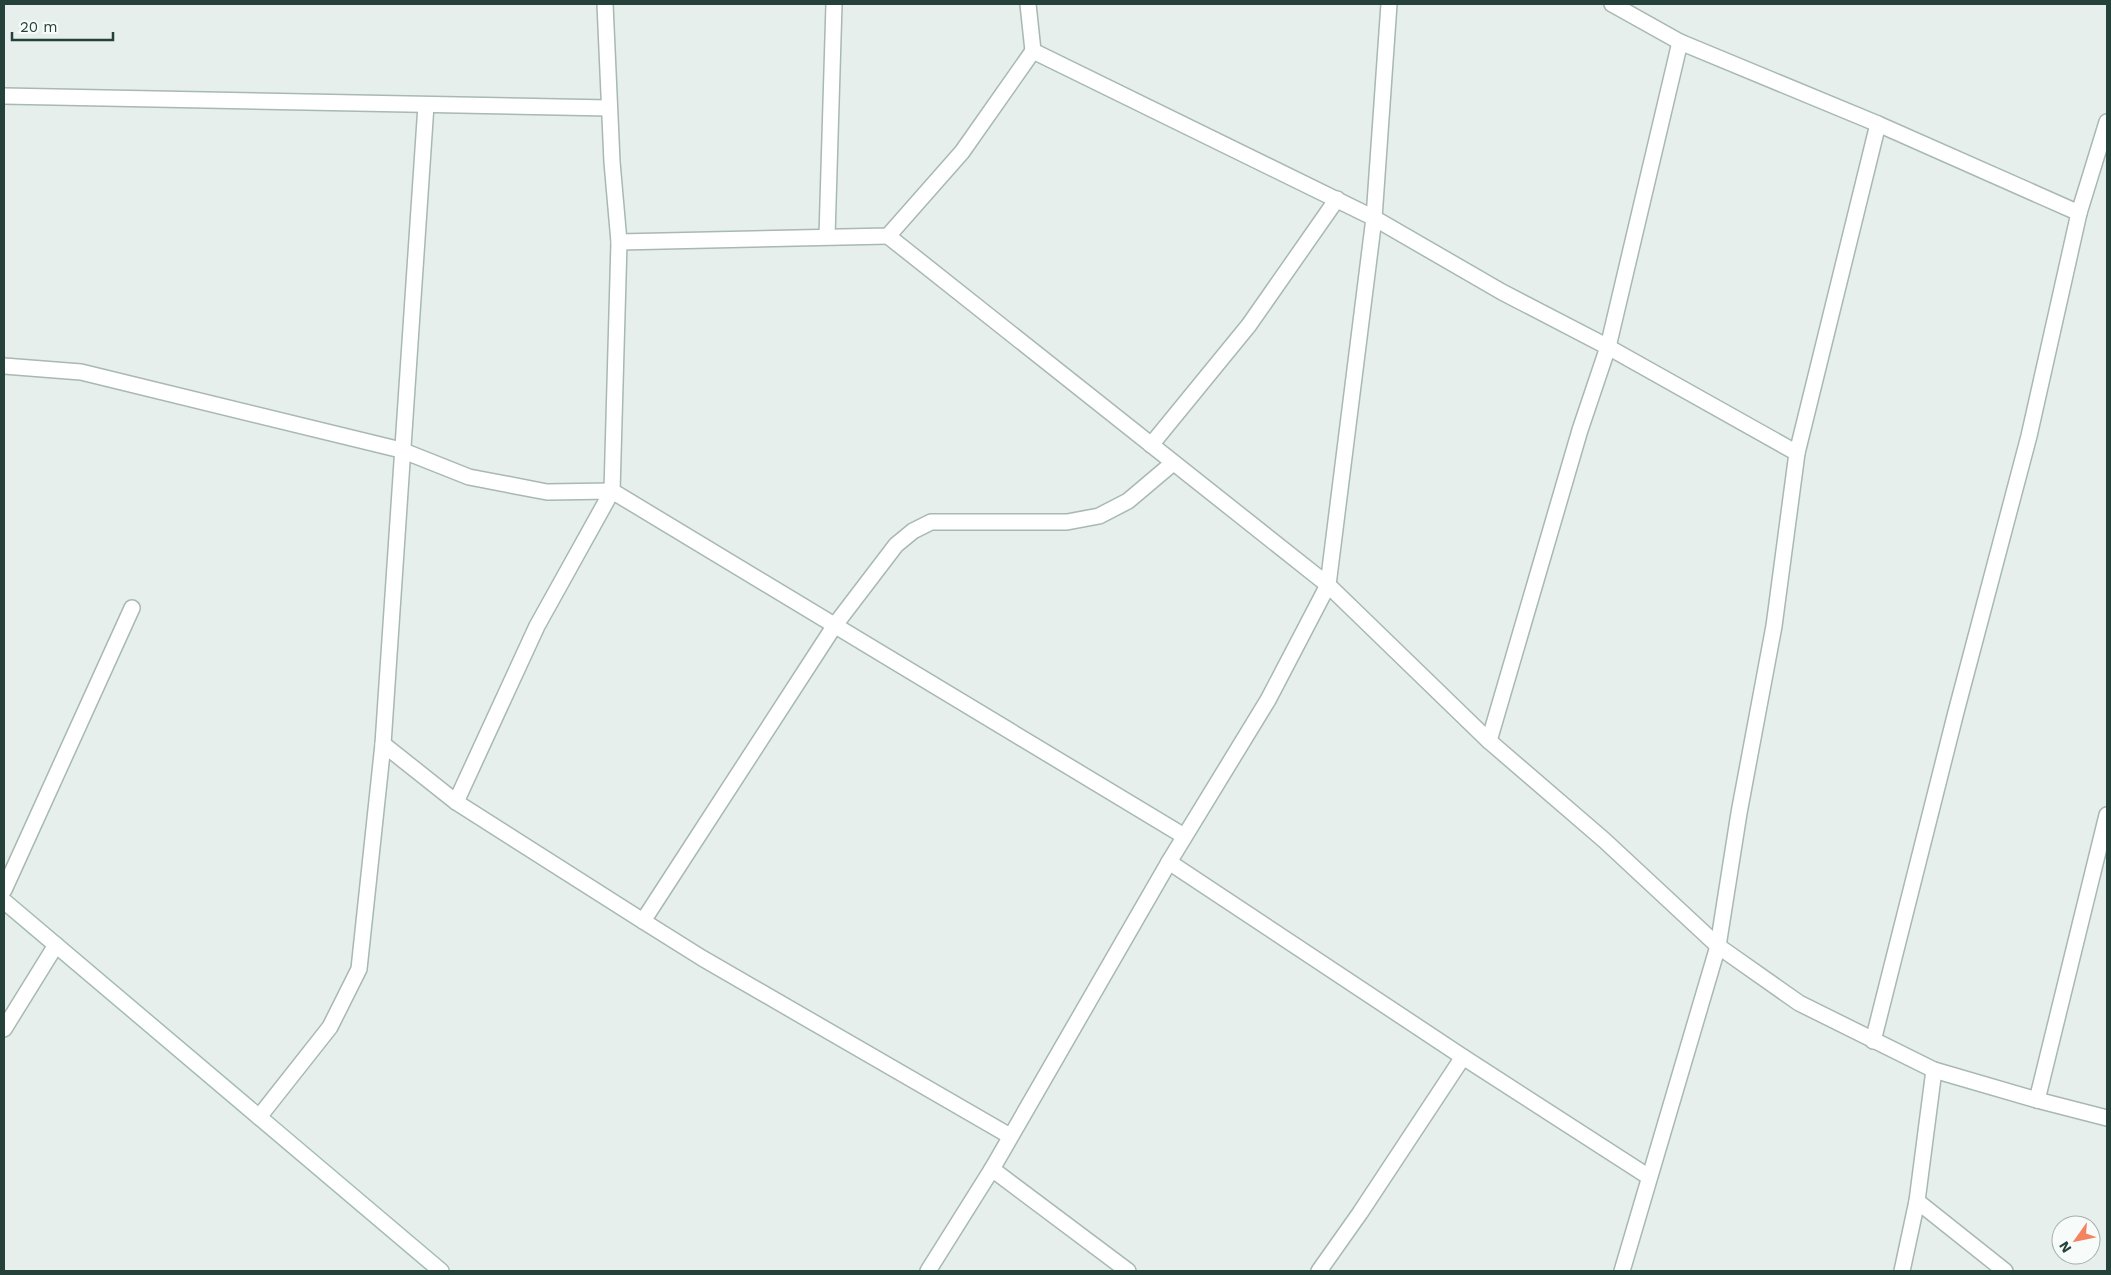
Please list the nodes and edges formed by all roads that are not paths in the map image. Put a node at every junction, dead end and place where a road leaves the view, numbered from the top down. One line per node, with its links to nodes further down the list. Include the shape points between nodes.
1 (605, 4): 10 (street)
2 (834, 4): 16 (street)
3 (1028, 4): 7 (street)
4 (1389, 4): 15 (street)
5 (1612, 4): 6 (street)
6 (1680, 42): 12 (street); 19 (street)
7 (1033, 51): 13 (street); 17 (street, via 962,152)
8 (4, 96): 9 (street)
9 (426, 105): 10 (street); 22 (street)
10 (609, 108): 18 (street)
11 (2107, 122): 14 (street)
12 (1878, 124): 14 (street); 23 (street)
13 (1337, 199): 15 (street); 21 (street, via 1249,325)
14 (2079, 213): 41 (street, via 2030,436)
15 (1374, 218): 19 (street, via 1502,292); 26 (street)
16 (827, 236): 17 (street); 18 (street)
17 (888, 236): 21 (street)
18 (619, 242): 25 (street)
19 (1608, 347): 23 (street); 29 (street, via 1580,430)
20 (4, 366): 22 (street, via 81,372)
21 (1151, 445): 24 (street)
22 (401, 450): 25 (street, via 469,477 547,492); 30 (street)
23 (1797, 453): 39 (street, via 1774,626)
24 (1173, 463): 26 (street); 28 (street, via 1128,501 1099,516 1067,522 931,522 896,545)
25 (612, 491): 28 (street); 31 (street, via 537,626)
26 (1328, 585): 29 (street); 33 (street, via 1268,700)
27 (132, 608): 35 (street)
28 (834, 624): 33 (street); 37 (street)
29 (1489, 741): 39 (street, via 1604,840)
30 (383, 744): 31 (street); 45 (street, via 359,968 330,1027)
31 (456, 802): 37 (street)
32 (2107, 815): 44 (street)
33 (1184, 836): 34 (street)
34 (1169, 862): 42 (street); 47 (street)
35 (4, 890)
36 (4, 901): 38 (street)
37 (642, 921): 47 (street)
38 (56, 945): 40 (street); 45 (street)
39 (1718, 946): 41 (street, via 1799,1003); 49 (street)
40 (4, 1029)
41 (1873, 1041): 43 (street)
42 (1463, 1057): 49 (street); 54 (street)
43 (1934, 1070): 44 (street); 50 (street)
44 (2037, 1100): 46 (street)
45 (259, 1117): 51 (street)
46 (2107, 1118)
47 (1010, 1136): 48 (street)
48 (992, 1169): 52 (street); 53 (street)
49 (1649, 1177): 55 (street)
50 (1917, 1201): 56 (street); 57 (street)
51 (441, 1271)
52 (928, 1271)
53 (1128, 1271)
54 (1319, 1271)
55 (1622, 1271)
56 (1902, 1271)
57 (2005, 1271)

